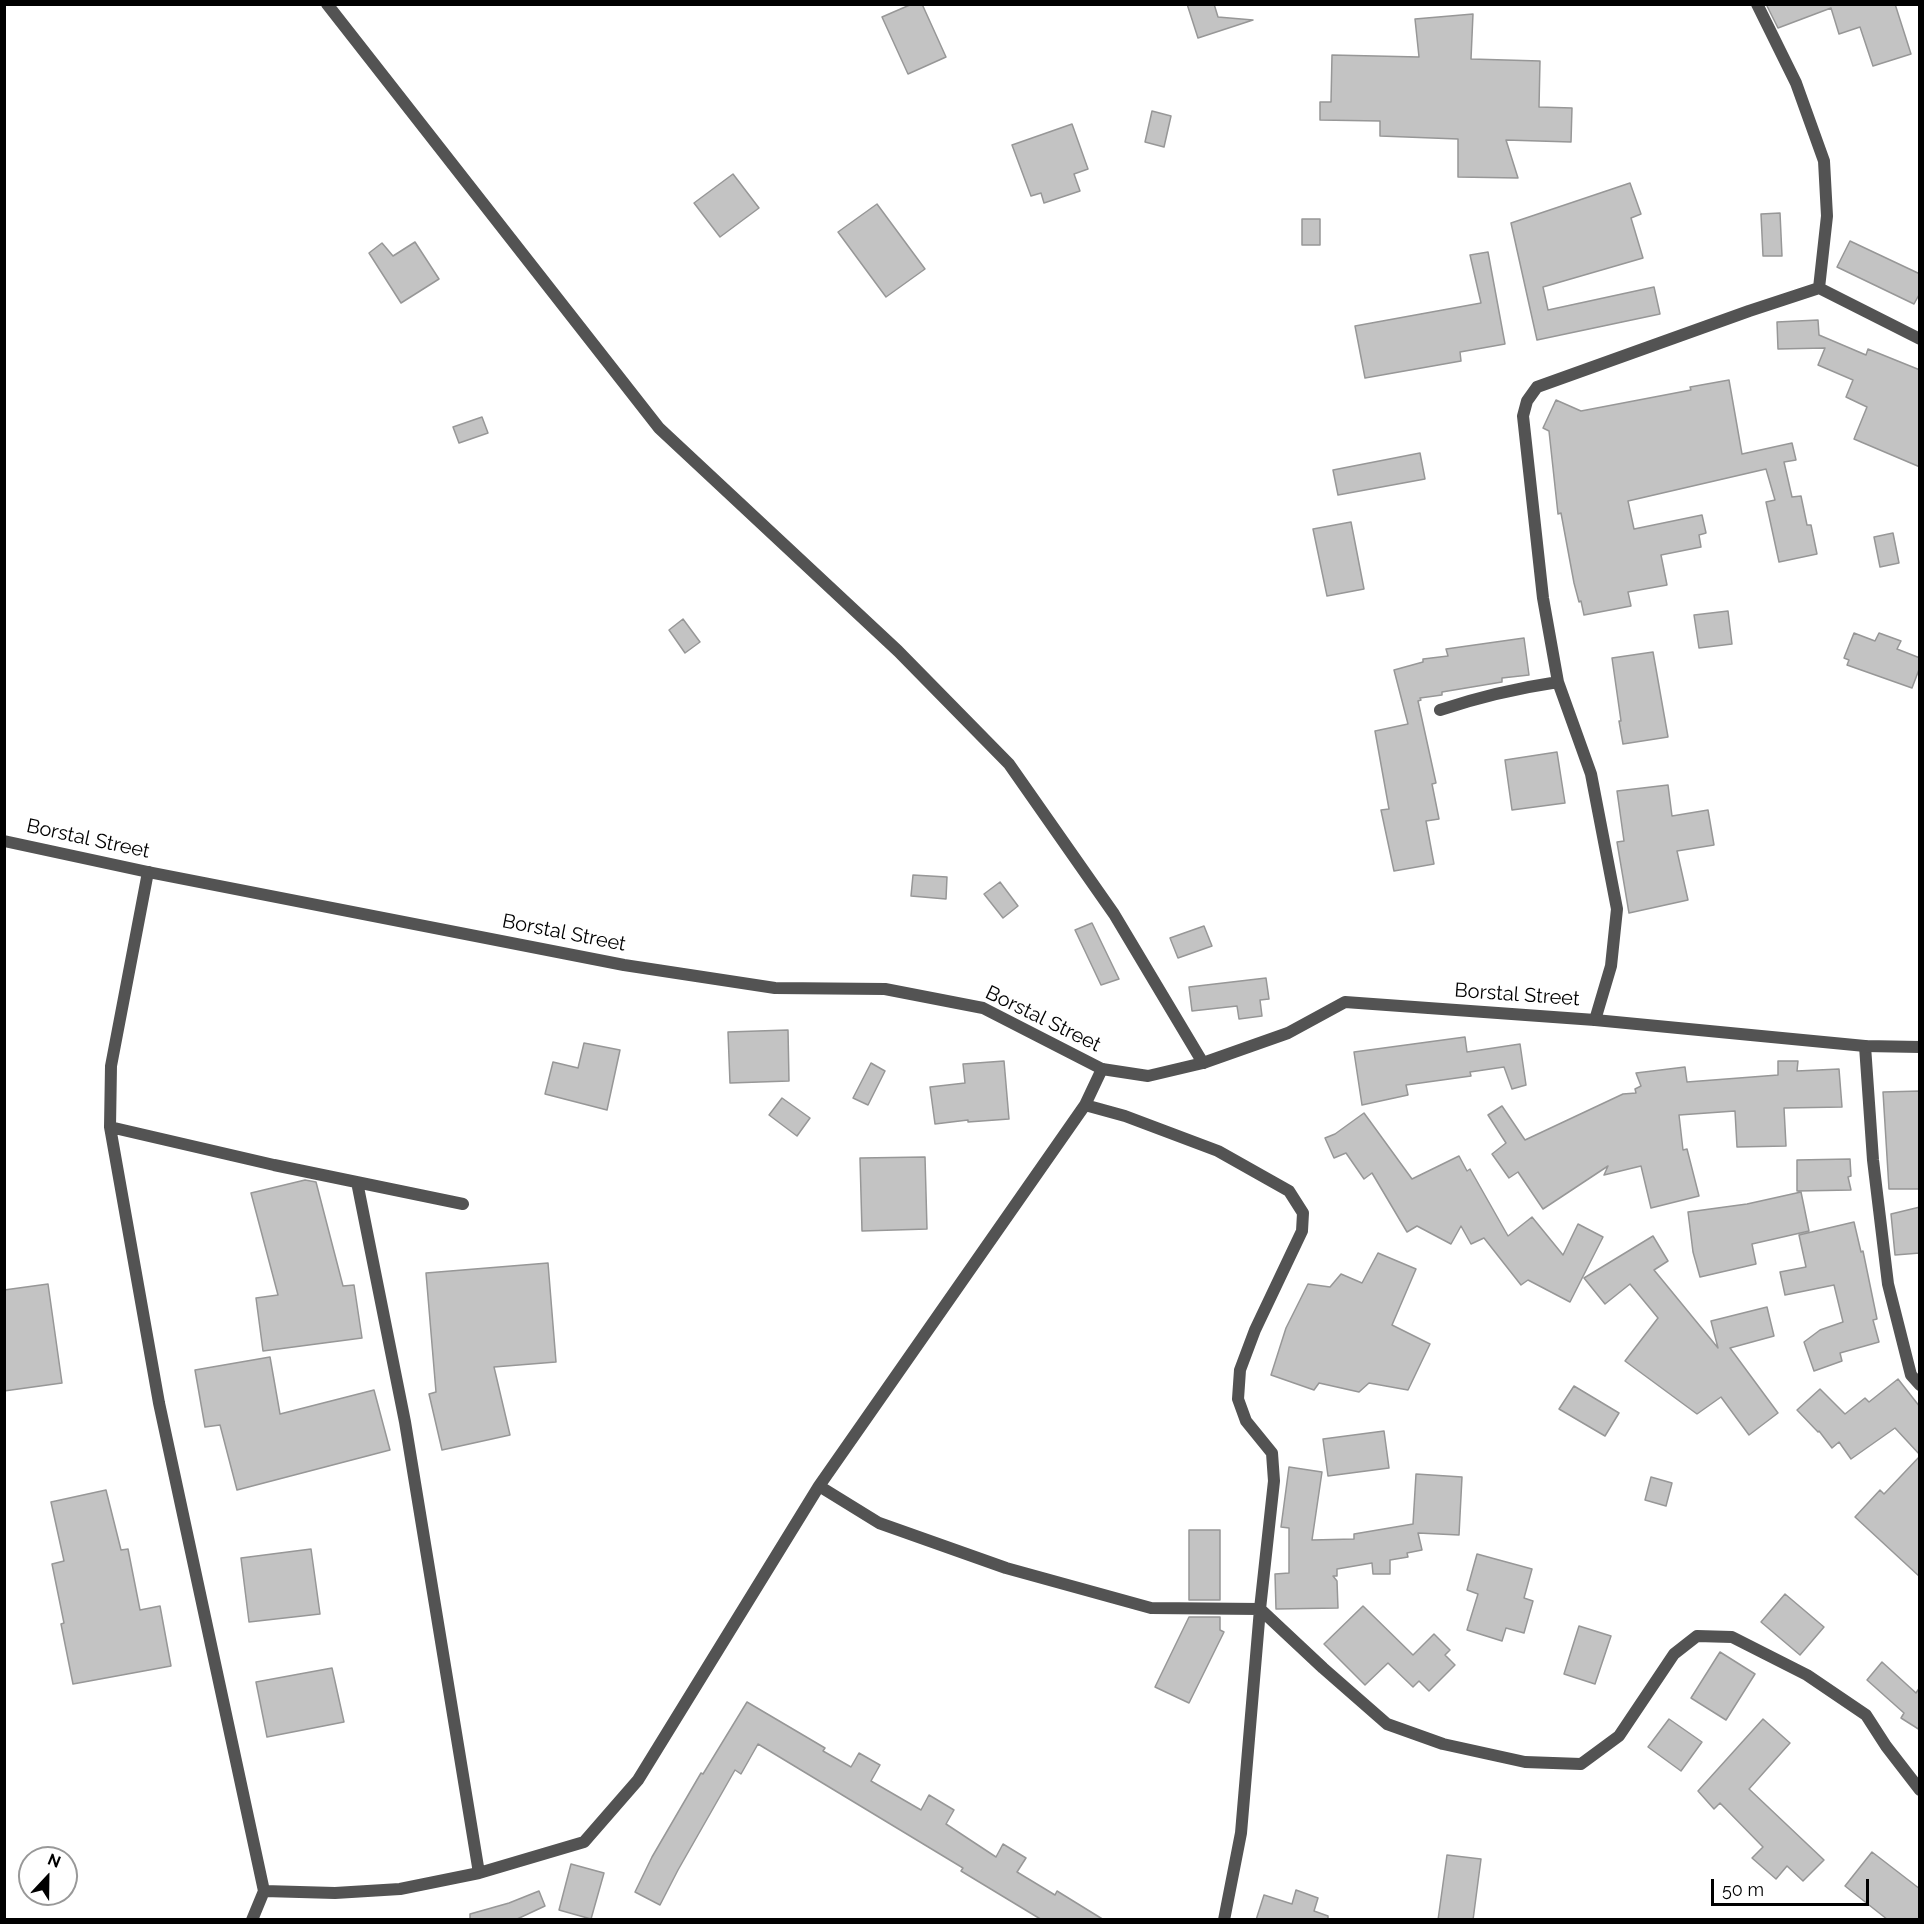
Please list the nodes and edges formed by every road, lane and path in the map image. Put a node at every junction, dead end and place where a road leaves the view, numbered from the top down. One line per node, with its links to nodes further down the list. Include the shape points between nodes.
1 (327, 4): 12 (street, via 659,428 898,651 1009,764 1114,914)
2 (1757, 4): 3 (street, via 1796,83 1824,161 1827,216)
3 (1819, 288): 4 (street); 5 (street, via 1537,387 1527,401 1523,416 1525,439 1543,598)
4 (1920, 339)
5 (1558, 682): 6 (street); 9 (street, via 1591,774 1617,909 1611,966)
6 (1440, 710)
7 (4, 841): 8 (street, Borstal Street)
8 (148, 872): 13 (street, Borstal Street, via 624,965 775,988 885,988 983,1008); 15 (street, via 111,1066)
9 (1595, 1020): 10 (street, Borstal Street); 12 (street, Borstal Street, via 1346,1002 1288,1033)
10 (1865, 1046): 11 (street, Borstal Street); 18 (street, via 1873,1160 1888,1284 1911,1375)
11 (1920, 1047)
12 (1203, 1063): 13 (street, Borstal Street, via 1148,1076)
13 (1102, 1069): 14 (street)
14 (1085, 1106): 19 (street); 20 (street, via 1125,1116 1218,1151 1289,1191 1303,1213 1302,1231 1240,1370 1238,1400 1246,1420 1272,1453 1274,1481)
15 (110, 1127): 16 (street); 23 (street, via 159,1403)
16 (357, 1182): 17 (street); 22 (street, via 405,1422)
17 (463, 1204)
18 (1920, 1385)
19 (819, 1486): 20 (street, via 879,1523 1017,1571 1151,1608); 22 (street, via 638,1780 584,1842)
20 (1260, 1609): 21 (street, via 1387,1724 1443,1744 1525,1762 1581,1764 1619,1736 1674,1654 1697,1636 1732,1637 1807,1675 1866,1715); 25 (street, via 1241,1833)
21 (1920, 1790)
22 (479, 1874): 23 (street, via 389,1890)
23 (264, 1891): 24 (street)
24 (252, 1920)
25 (1224, 1920)

